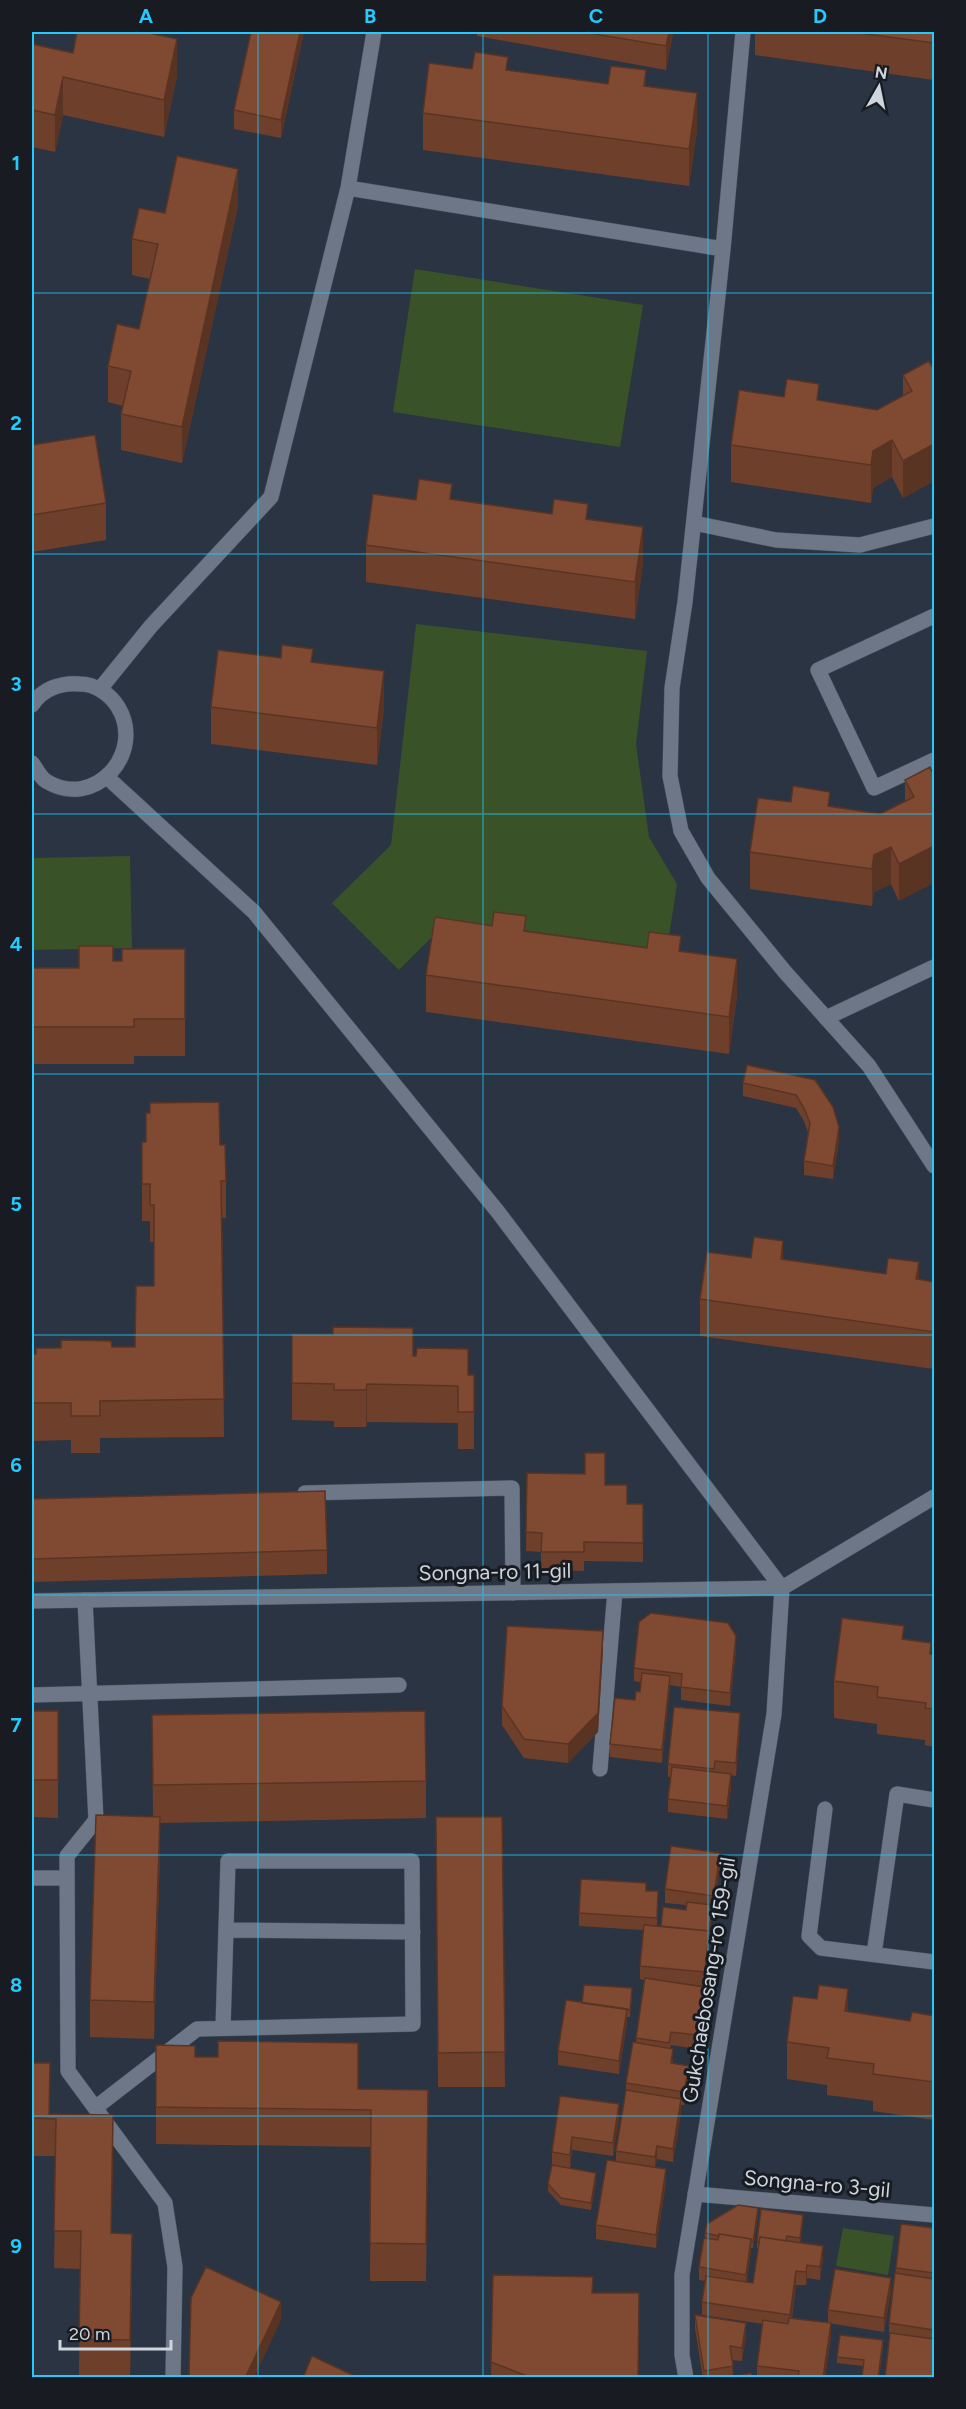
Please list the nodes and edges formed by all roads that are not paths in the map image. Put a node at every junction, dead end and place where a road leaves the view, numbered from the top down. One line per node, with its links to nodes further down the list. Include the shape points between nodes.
1 (374, 32): 3 (street)
2 (743, 32): 4 (street)
3 (348, 188): 4 (street); 8 (street, via 271,497 152,626)
4 (723, 249): 5 (street)
5 (694, 523): 6 (street, via 776,540 861,545); 14 (street, via 672,688 670,776 681,831 708,878)
6 (934, 526)
7 (934, 616): 10 (street, via 818,670 874,788)
8 (100, 689): 9 (street, via 67,683 50,688); 12 (street, via 113,700 127,730 126,747)
9 (32, 705)
10 (934, 760)
11 (32, 763): 12 (street, via 44,780 60,787 78,788)
12 (108, 778): 18 (street, via 254,912 498,1212)
13 (934, 967): 14 (street)
14 (826, 1018): 15 (street, via 869,1066)
15 (934, 1166)
16 (294, 1494): 20 (street, via 512,1488)
17 (934, 1497): 18 (street, Songna-ro 11-gil)
18 (782, 1588): 19 (street, Songna-ro 11-gil); 37 (street, Gukchaebosang-ro 159-gil, via 774,1714)
19 (615, 1591): 20 (street, Songna-ro 11-gil); 26 (street)
20 (513, 1593): 21 (street, Songna-ro 11-gil)
21 (85, 1600): 22 (street, Songna-ro 11-gil); 24 (street)
22 (32, 1601)
23 (399, 1685): 24 (street)
24 (90, 1693): 25 (street); 30 (street, via 96,1820 67,1856)
25 (32, 1695)
26 (600, 1769)
27 (934, 1800): 33 (street, via 897,1794)
28 (825, 1809): 33 (street, via 809,1936 820,1948)
29 (32, 1878): 30 (street)
30 (67, 1878): 36 (street, via 68,2071)
31 (226, 1930): 32 (street); 32 (street, via 228,1861 412,1861); 35 (street)
32 (413, 1932): 35 (street, via 413,2024)
33 (874, 1954): 34 (street)
34 (934, 1962)
35 (223, 2028): 36 (street, via 197,2029)
36 (95, 2108): 39 (street, via 165,2203 175,2267)
37 (695, 2194): 38 (street, Songna-ro 3-gil); 40 (street, Gukchaebosang-ro 159-gil, via 682,2275 682,2355)
38 (934, 2215)
39 (174, 2378)
40 (686, 2378)

